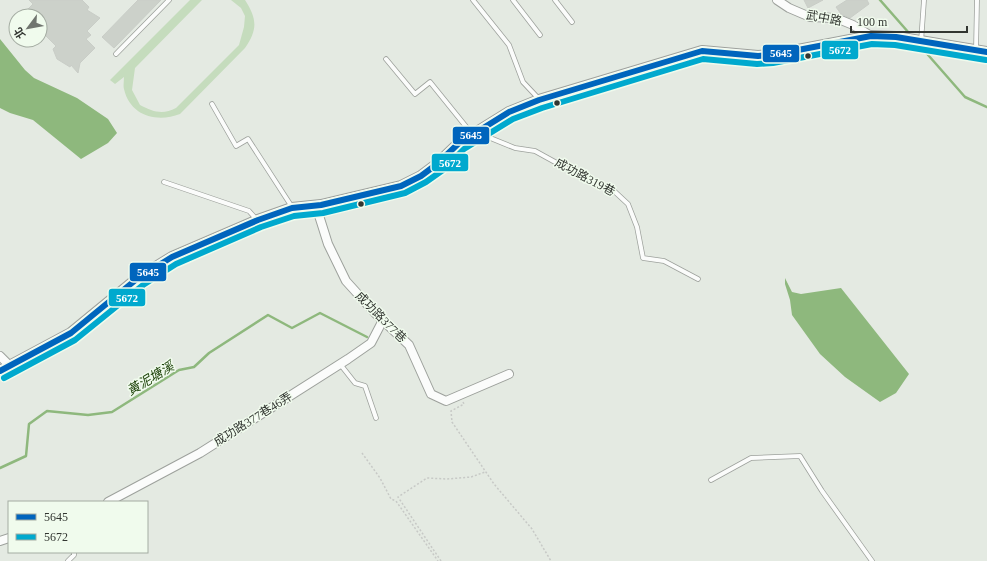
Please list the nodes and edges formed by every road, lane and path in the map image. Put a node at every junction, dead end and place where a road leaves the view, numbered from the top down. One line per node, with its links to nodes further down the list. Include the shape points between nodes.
1 (170, 0): 14 (lane)
2 (473, 0): 16 (lane, via 509,45 523,82)
3 (513, 0): 9 (lane)
4 (555, 0): 8 (lane)
5 (777, 0): 10 (street, 武中路, via 810,17 836,18)
6 (924, 0): 11 (lane)
7 (978, 0): 12 (lane)
8 (572, 22)
9 (540, 34)
10 (871, 36): 11 (street); 16 (street, via 772,55 702,51)
11 (921, 42): 12 (street)
12 (976, 51): 13 (street)
13 (987, 52)
14 (116, 54)
15 (386, 59): 18 (lane, via 415,94 430,82)
16 (539, 100): 18 (street, via 508,112)
17 (212, 104): 21 (lane, via 236,146 248,139)
18 (475, 134): 20 (street, via 458,143 421,176 401,186); 23 (lane, 成功路319巷, via 515,148 535,150 584,178 614,191 628,204 637,227 643,258 664,261)
19 (164, 182): 22 (lane, via 249,211)
20 (316, 206): 21 (street); 24 (street, 成功路377巷, via 328,244 346,281)
21 (292, 208): 22 (street)
22 (258, 220): 27 (street, via 172,257 138,278 71,333)
23 (698, 278)
24 (383, 320): 26 (street, 成功路377巷46弄, via 371,342); 30 (street, 成功路377巷, via 409,345 431,394 446,401)
25 (0, 356): 27 (street)
26 (340, 364): 31 (lane, via 355,383 364,386); 35 (street, 成功路377巷46弄, via 200,453)
27 (10, 366): 28 (street)
28 (0, 370)
29 (509, 374): 30 (street, 成功路377巷)
30 (460, 395): 33 (path, via 464,404 451,412 452,422)
31 (376, 418)
32 (362, 453): 38 (path, via 391,499 396,501)
33 (486, 472): 39 (path, via 471,477 427,478 398,497); 40 (path, via 532,529)
34 (711, 480): 41 (lane, via 751,458 800,456)
35 (110, 501)
36 (74, 553): 37 (lane)
37 (68, 561)
38 (438, 561)
39 (441, 561)
40 (551, 561)
41 (872, 561)

